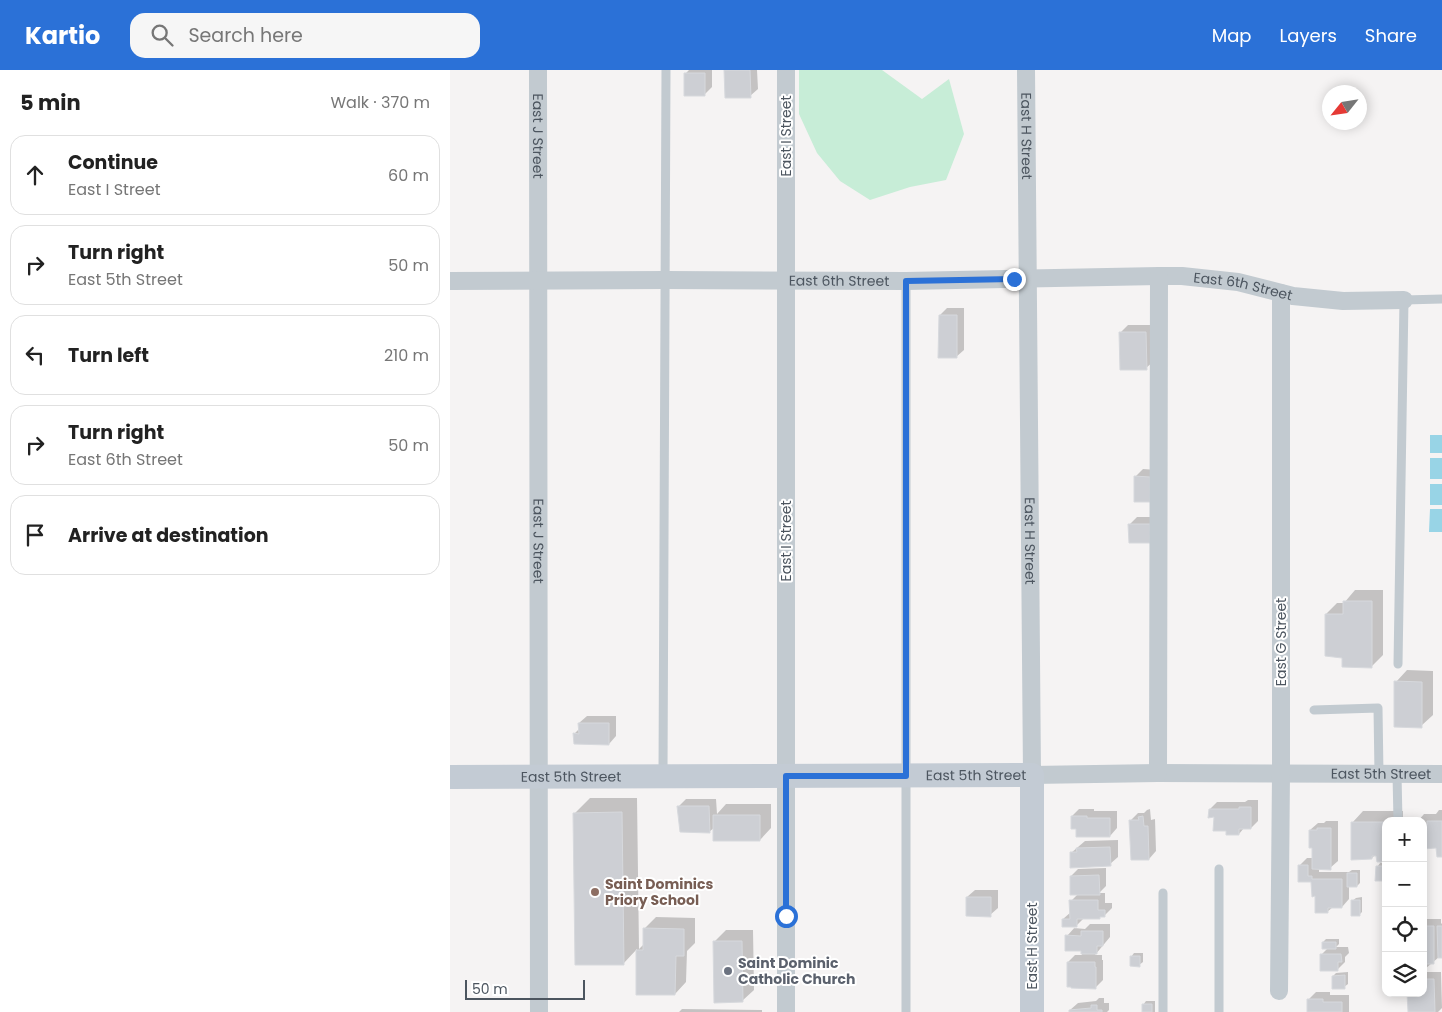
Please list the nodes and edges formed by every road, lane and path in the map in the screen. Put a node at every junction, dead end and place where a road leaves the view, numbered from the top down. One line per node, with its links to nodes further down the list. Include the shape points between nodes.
1 (538, 70): 10 (street, East J Street)
2 (666, 70): 7 (lane)
3 (786, 70): 8 (street, East I Street)
4 (1026, 70): 6 (street, East H Street)
5 (1159, 276): 6 (street, East 6th Street); 12 (street, East 6th Street, via 1238,282); 17 (street)
6 (1028, 278): 11 (street, East 6th Street); 26 (street, East H Street)
7 (665, 280): 8 (street, East 6th Street); 10 (street, East 6th Street); 23 (lane)
8 (785, 280): 11 (street, East 6th Street); 24 (street, East I Street)
9 (450, 281): 10 (street, East 6th Street)
10 (538, 281): 22 (street, East J Street)
11 (906, 281): 25 (lane)
12 (1281, 293): 14 (street, East 6th Street, via 1343,301); 18 (street, East G Street)
13 (1442, 299): 14 (lane)
14 (1404, 300): 15 (lane)
15 (1398, 664)
16 (1314, 710): 19 (lane, via 1378,708)
17 (1158, 773): 18 (street, East 5th Street); 26 (street, East 5th Street)
18 (1281, 774): 19 (street, East 5th Street); 31 (street, East G Street)
19 (1378, 774): 20 (street, East 5th Street)
20 (1397, 774): 21 (street, East 5th Street); 28 (lane)
21 (1442, 774)
22 (538, 776): 23 (street, East 5th Street); 27 (street, East 5th Street); 32 (street, East J Street)
23 (663, 776): 24 (street, East 5th Street)
24 (786, 776): 25 (street, East 5th Street); 33 (street, East I Street)
25 (906, 776): 26 (street, East 5th Street); 34 (lane)
26 (1032, 776): 35 (street, East H Street)
27 (450, 777)
28 (1398, 817)
29 (1219, 870): 37 (lane)
30 (1163, 893): 36 (lane)
31 (1279, 991)
32 (539, 1012)
33 (786, 1012)
34 (906, 1012)
35 (1032, 1012)
36 (1163, 1012)
37 (1219, 1012)

